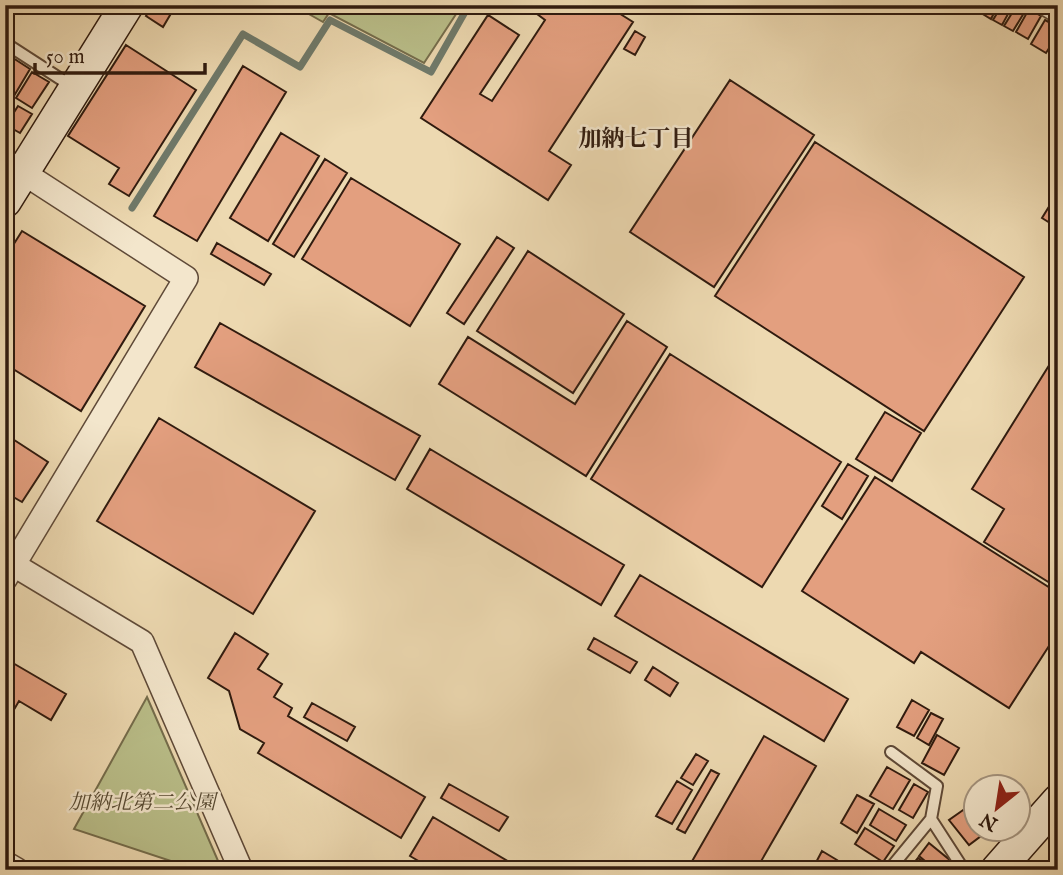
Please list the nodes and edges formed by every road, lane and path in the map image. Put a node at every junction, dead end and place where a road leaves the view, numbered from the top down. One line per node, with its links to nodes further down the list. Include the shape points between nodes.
1 (127, 5): 5 (street)
2 (1048, 5): 3 (street)
3 (1058, 11)
4 (5, 43): 5 (lane)
5 (75, 89): 6 (street)
6 (14, 167): 7 (street); 8 (street, via 186,278)
7 (5, 201)
8 (10, 572): 14 (street, via 142,642)
9 (891, 752): 11 (lane, via 937,786)
10 (1058, 800): 17 (street)
11 (930, 819): 15 (lane); 16 (lane)
12 (5, 863): 13 (street)
13 (17, 870)
14 (241, 870)
15 (889, 870)
16 (964, 870)
17 (997, 870)

